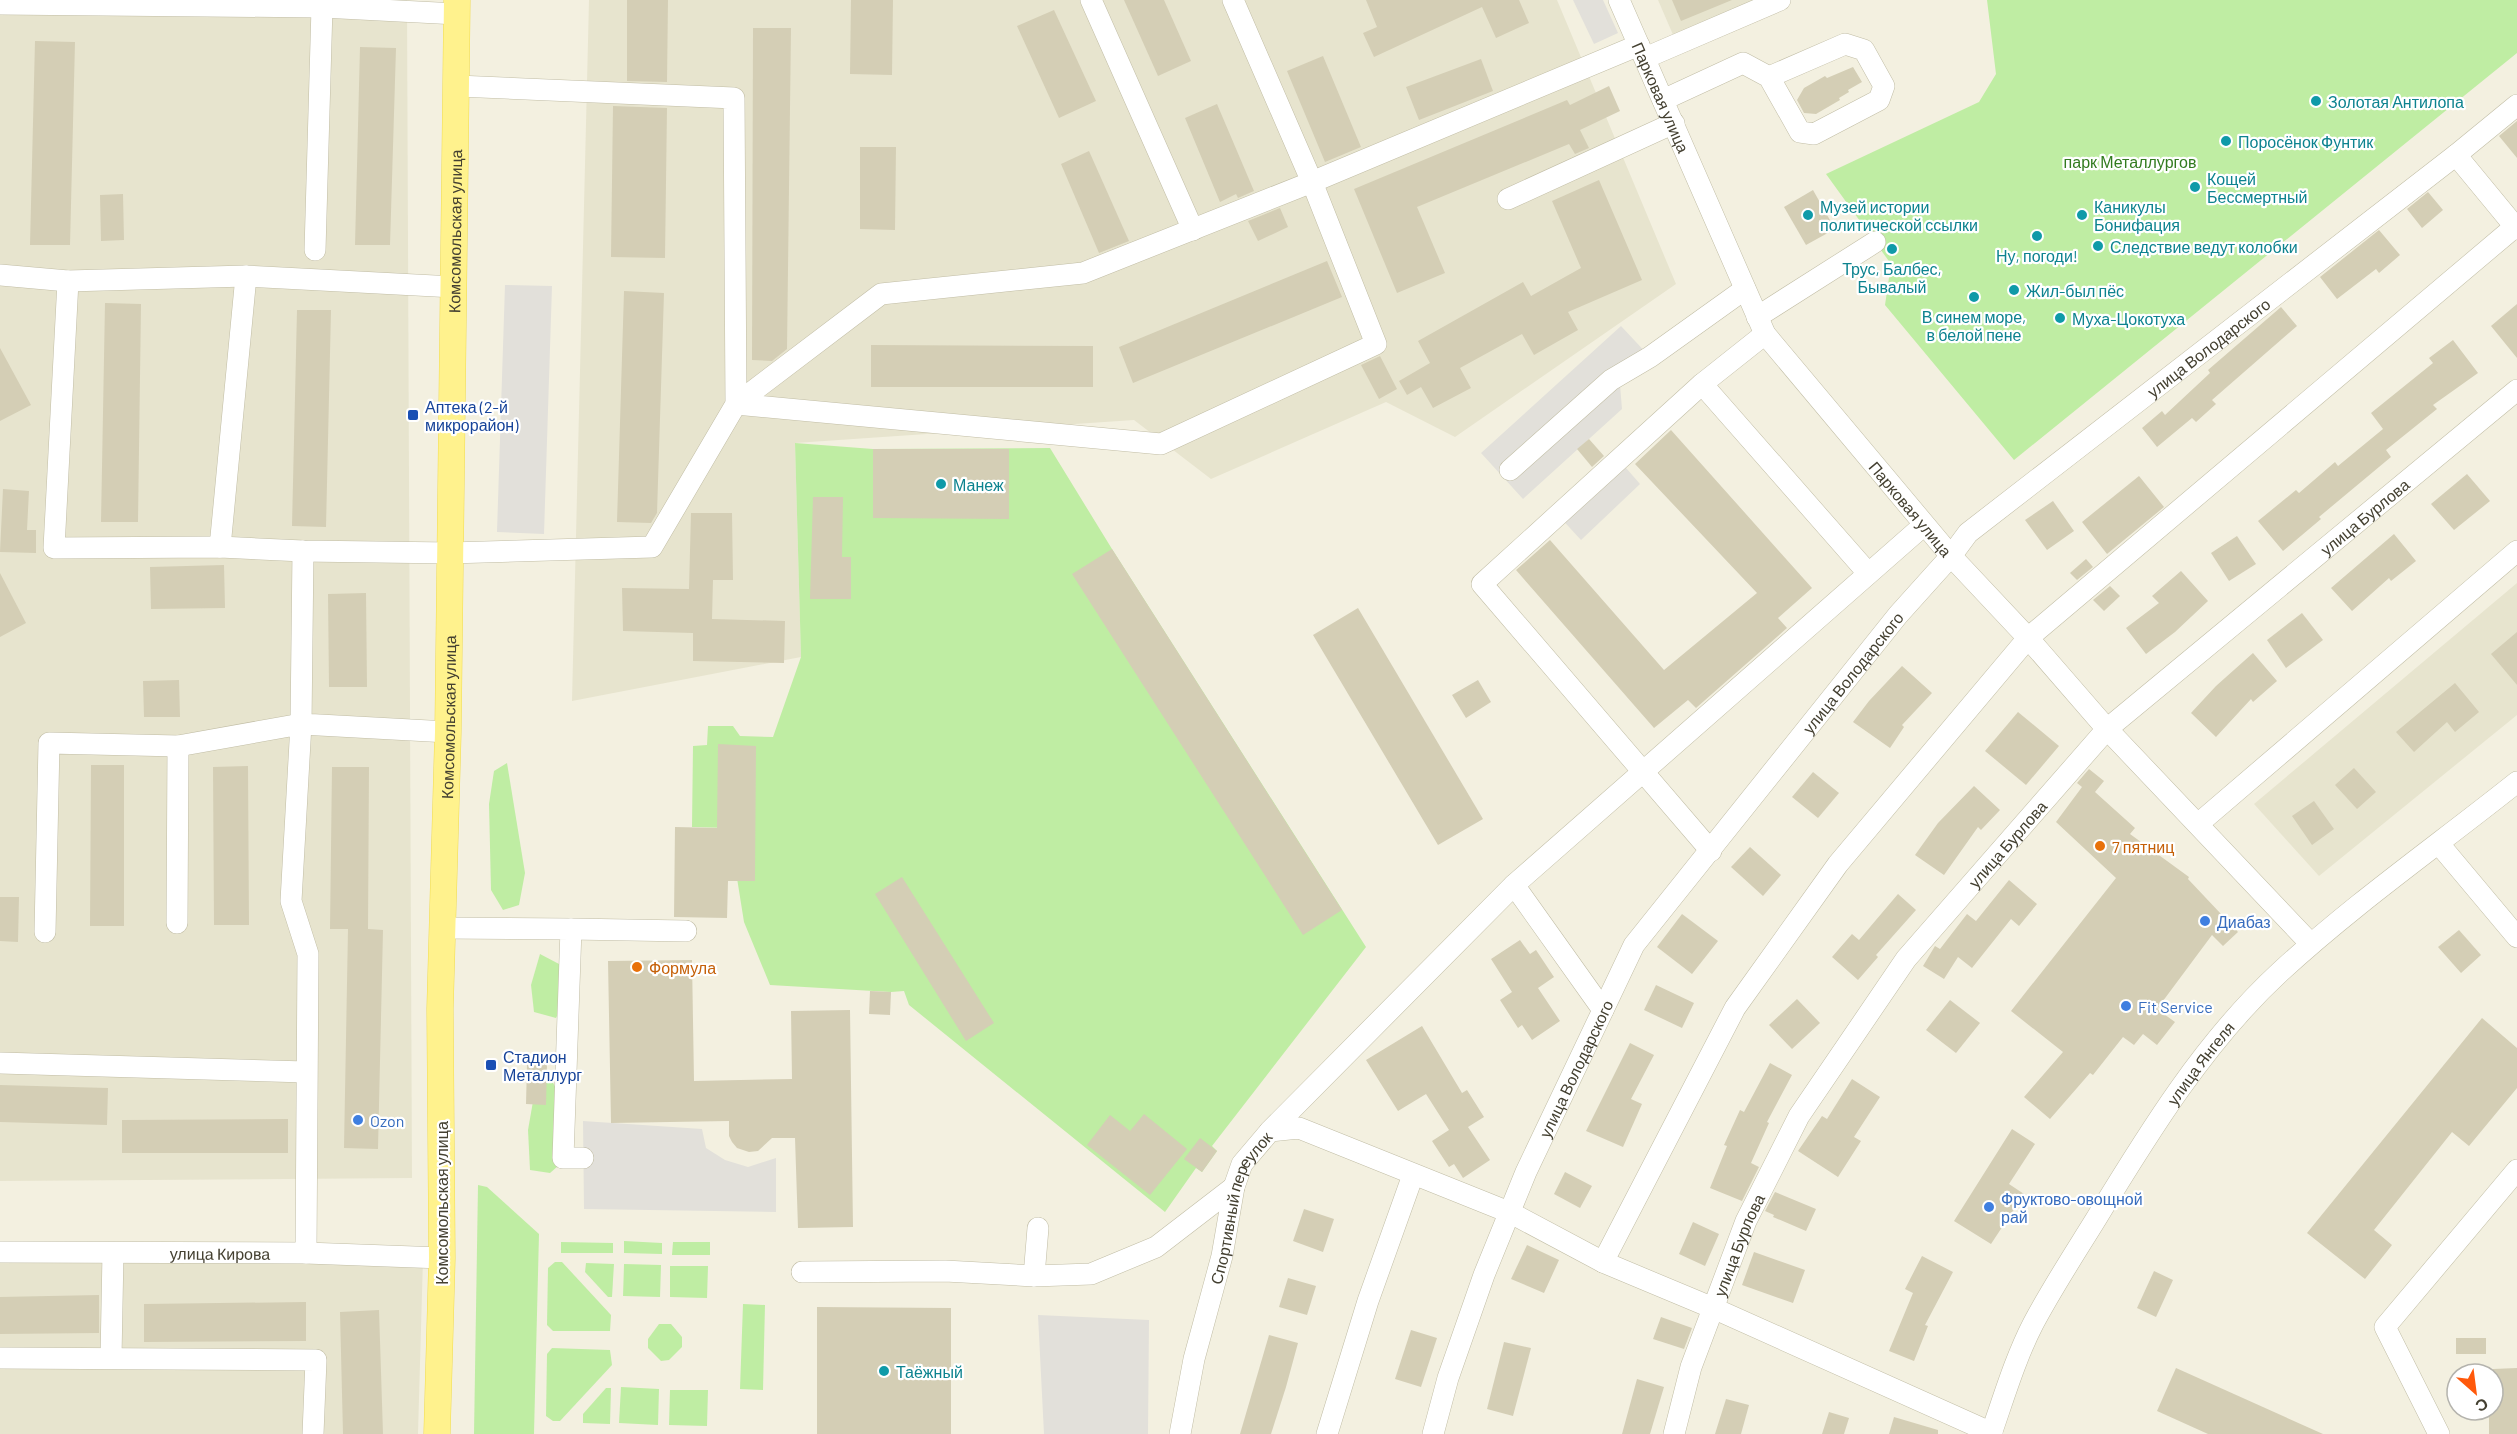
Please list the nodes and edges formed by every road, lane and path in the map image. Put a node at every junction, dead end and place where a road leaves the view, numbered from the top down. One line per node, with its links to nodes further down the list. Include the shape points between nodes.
1 (1091, 0): 19 (street)
2 (1233, 0): 16 (street)
3 (1619, 0): 9 (street, Парковая улица)
4 (1779, 0): 9 (street)
5 (140, 3): 6 (street); 7 (street)
6 (318, 3): 8 (street); 21 (street)
7 (0, 4)
8 (457, 7): 11 (main road, Комсомольская улица)
9 (1642, 51): 12 (street, Парковая улица); 16 (street)
10 (1769, 77): 10 (street, via 1800,132 1814,134 1879,100 1884,86 1864,50 1845,44); 12 (street, via 1743,63)
11 (457, 86): 25 (main road, Комсомольская улица); 30 (street, via 734,98)
12 (1663, 100): 14 (street, Парковая улица)
13 (2517, 105): 15 (street, улица Володарского)
14 (1674, 123): 17 (street); 26 (street, Парковая улица)
15 (2456, 155): 18 (street); 37 (street, улица Володарского, via 1968,532)
16 (1312, 182): 19 (street); 30 (street, via 1376,344 1161,444)
17 (1508, 199)
18 (2516, 227): 39 (street)
19 (1192, 230): 30 (street, via 1083,273 881,294)
20 (1875, 242): 27 (street)
21 (315, 250)
22 (0, 275): 24 (street)
23 (246, 276): 24 (street); 25 (street); 33 (street)
24 (68, 281): 33 (street, via 54,549)
25 (454, 287): 36 (main road, Комсомольская улица)
26 (1745, 289): 27 (street, Парковая улица); 31 (street, via 1611,380)
27 (1761, 326): 28 (street); 32 (street, Парковая улица)
28 (1702, 384): 38 (street); 44 (street, via 1482,584)
29 (2517, 390): 41 (street, улица Бурлова)
30 (736, 404): 36 (street, via 652,547)
31 (1510, 470)
32 (1924, 525): 37 (street, Парковая улица); 38 (street)
33 (220, 547): 34 (street)
34 (303, 551): 36 (street); 40 (street)
35 (2517, 551): 46 (street)
36 (450, 553): 42 (main road, Комсомольская улица)
37 (1951, 556): 39 (street, Парковая улица); 48 (street, улица Володарского, via 1898,615)
38 (1868, 573): 44 (street)
39 (2028, 638): 41 (street, Парковая улица); 71 (street, via 1838,864 1735,1008)
40 (302, 724): 42 (street); 43 (street); 59 (street, via 291,901 308,954)
41 (2107, 729): 46 (street, Парковая улица); 74 (street, улица Бурлова, via 1906,959 1799,1116 1746,1221)
42 (448, 732): 51 (main road, Комсомольская улица)
43 (178, 746): 50 (street); 54 (street, via 49,743)
44 (1644, 772): 48 (street); 49 (street)
45 (2517, 782): 47 (street, улица Янгеля)
46 (2198, 824): 56 (street, Парковая улица)
47 (2439, 844): 55 (street); 56 (street, улица Янгеля, via 2367,896)
48 (1711, 851): 57 (street, улица Володарского, via 1634,945)
49 (1514, 885): 57 (street); 60 (street)
50 (177, 922)
51 (443, 928): 52 (street); 70 (main road, Комсомольская улица)
52 (571, 929): 53 (street); 61 (street, via 563,1158)
53 (686, 931)
54 (45, 932)
55 (2517, 937)
56 (2311, 944): 83 (street, улица Янгеля, via 2243,1010 2202,1060 2129,1166 2033,1325)
57 (1603, 1010): 65 (street, улица Володарского, via 1526,1172)
58 (0, 1063): 59 (street)
59 (306, 1072): 69 (street)
60 (1270, 1131): 63 (street, Спортивный переулок, via 1299,1128); 64 (street, Спортивный переулок, via 1242,1164)
61 (583, 1158)
62 (2517, 1170): 84 (street, via 2385,1327)
63 (1413, 1175): 65 (street, Спортивный переулок); 80 (street, via 1368,1301)
64 (1234, 1187): 73 (street, via 1156,1246 1091,1274); 79 (street, Спортивный переулок, via 1222,1256 1194,1359)
65 (1511, 1213): 71 (street, Спортивный переулок); 81 (street, улица Володарского, via 1484,1275)
66 (1038, 1228): 73 (street)
67 (0, 1252): 68 (street, улица Кирова)
68 (113, 1253): 69 (street, улица Кирова); 76 (street)
69 (306, 1253): 70 (street, улица Кирова)
70 (442, 1258): 78 (main road, Комсомольская улица)
71 (1603, 1262): 74 (street, Спортивный переулок)
72 (802, 1272): 73 (street, via 945,1271)
73 (1034, 1276)
74 (1713, 1308): 82 (street, улица Бурлова, via 1691,1367); 83 (street, Спортивный переулок)
75 (0, 1358): 76 (street)
76 (111, 1358): 77 (street, via 316,1360)
77 (313, 1434)
78 (437, 1434)
79 (1180, 1434)
80 (1328, 1434)
81 (1433, 1434)
82 (1674, 1434)
83 (1991, 1434)
84 (2439, 1434)

